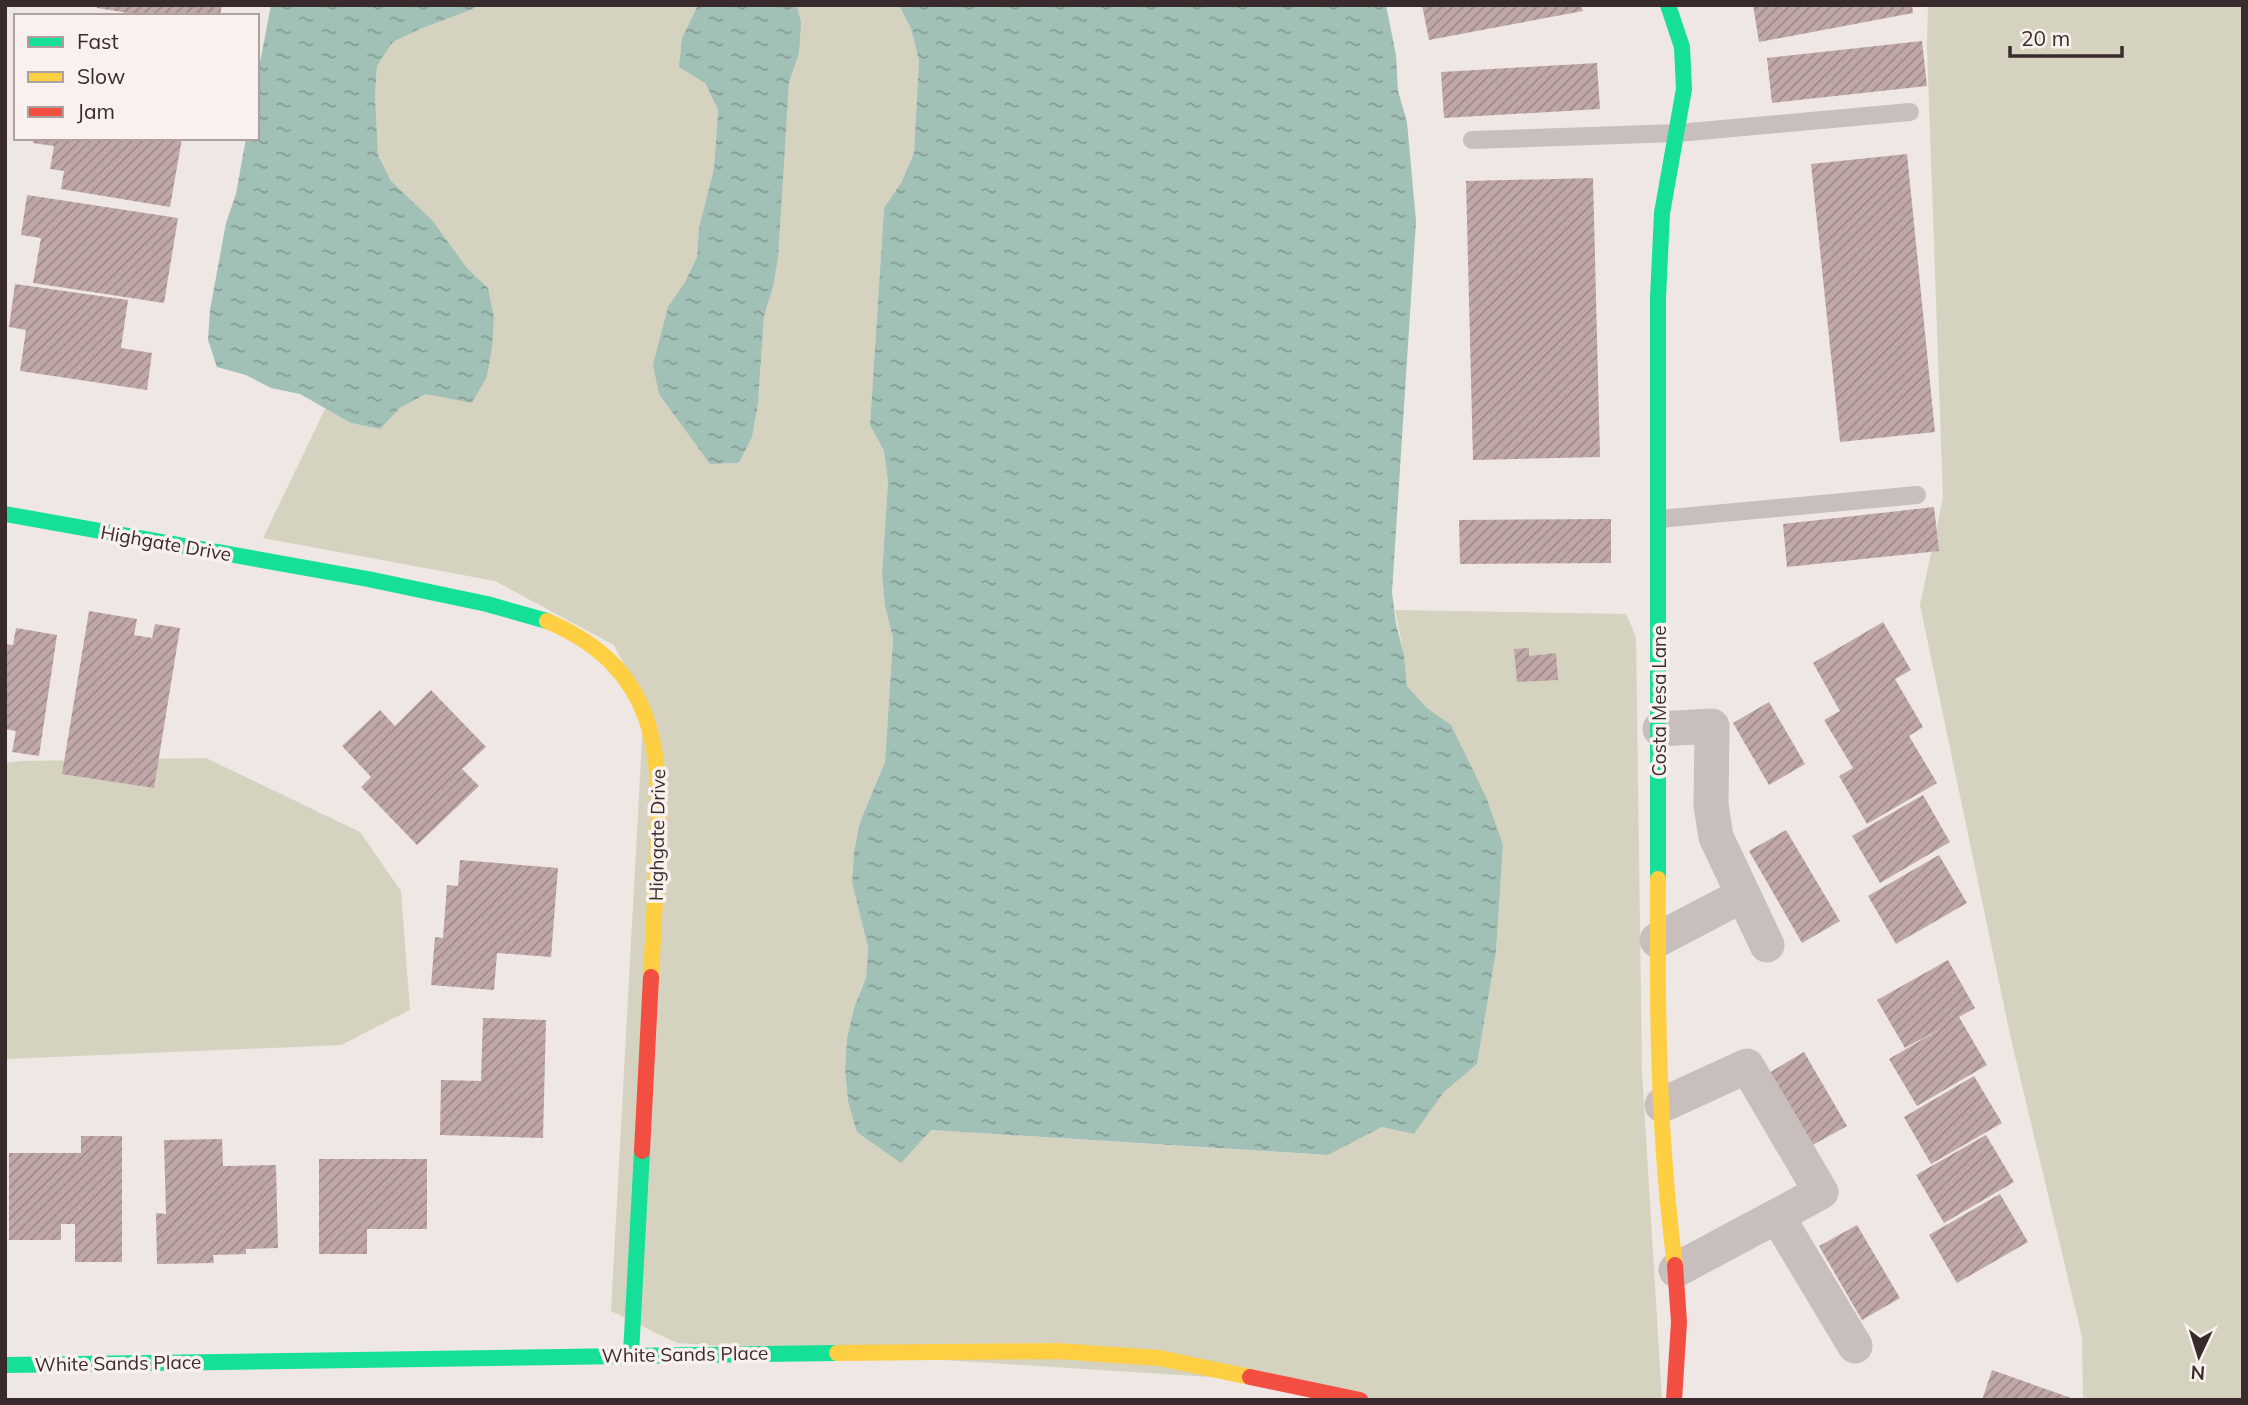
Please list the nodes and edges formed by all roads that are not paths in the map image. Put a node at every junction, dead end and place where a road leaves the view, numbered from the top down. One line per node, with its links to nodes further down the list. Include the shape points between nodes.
1 (1668, 5): 3 (street, Costa Mesa Lane, via 1682,47 1684,89)
2 (1910, 112): 3 (lane)
3 (1678, 133): 4 (lane); 7 (street, Costa Mesa Lane, via 1662,213)
4 (1472, 140)
5 (1917, 495): 7 (lane)
6 (5, 514): 16 (street, Highgate Drive, via 518,610 593,646 624,676 646,714 658,755 660,802)
7 (1659, 519): 8 (street, Costa Mesa Lane)
8 (1660, 729): 9 (street, via 1712,726 1711,805 1716,837); 10 (street, Costa Mesa Lane)
9 (1743, 895): 10 (street); 11 (street)
10 (1657, 940): 12 (street, Costa Mesa Lane)
11 (1767, 945)
12 (1662, 1105): 13 (street, via 1747,1066 1821,1192); 14 (street, Costa Mesa Lane, via 1666,1197)
13 (1777, 1216): 14 (street); 15 (street)
14 (1676, 1270): 19 (street, Costa Mesa Lane, via 1679,1322)
15 (1854, 1346)
16 (631, 1354): 17 (street, White Sands Place); 18 (street, White Sands Place, via 1058,1351 1159,1359)
17 (5, 1365)
18 (1360, 1400)
19 (1674, 1400)

